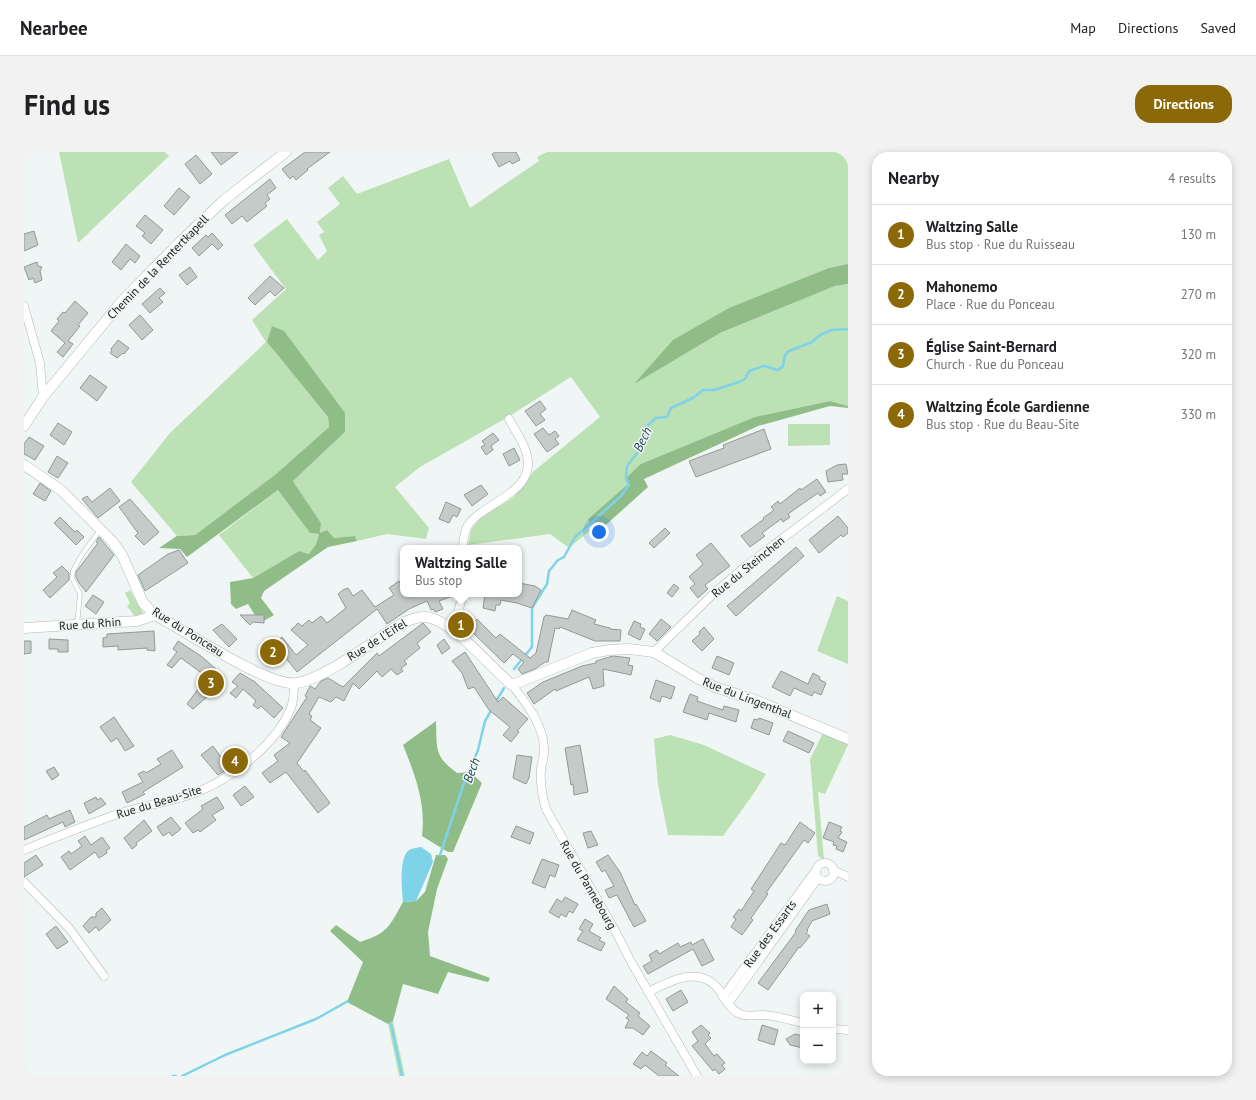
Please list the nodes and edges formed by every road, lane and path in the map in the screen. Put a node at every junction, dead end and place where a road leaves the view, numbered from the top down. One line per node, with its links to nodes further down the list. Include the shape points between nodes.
1 (286, 152): 3 (street, Chemin de la Rentertkapell, via 224,200 180,242 123,300)
2 (24, 306): 3 (street, via 40,363)
3 (43, 397): 5 (street, Chemin de la Rentertkapell)
4 (509, 419): 9 (street, via 527,452 528,469 512,493 467,527)
5 (24, 426)
6 (24, 465): 8 (street, Rue du Ponceau, via 61,490)
7 (848, 489): 15 (street, Rue du Steinchen, via 746,566 713,594)
8 (101, 529): 11 (street, Rue du Ponceau, via 122,555 143,603); 12 (lane, via 80,556 73,571 72,578 80,594)
9 (464, 545)
10 (462, 597): 13 (street, via 457,616)
11 (155, 614): 12 (street, Rue du Rhin, via 137,621); 16 (street, Rue du Ponceau, via 243,667)
12 (77, 625): 14 (street, Rue du Rhin)
13 (449, 627): 16 (street, Rue de l'Eifel, via 435,619 411,619 327,671); 17 (street, Rue de l'Eifel)
14 (24, 628)
15 (654, 652): 17 (street, Rue du Lingenthal, via 629,649 592,653); 18 (street, Rue du Lingenthal, via 715,687 755,700)
16 (294, 684): 19 (street, Rue du Beau-Site, via 291,707 280,726 251,759 231,774 194,793 115,815)
17 (512, 685): 26 (street, Rue du Pannebourg, via 542,733 544,749 541,790 546,809)
18 (848, 739)
19 (24, 850)
20 (816, 870): 21 (street, via 825,863); 23 (street); 27 (street, Rue des Essarts)
21 (833, 870): 22 (street); 23 (street, via 830,879 824,881)
22 (848, 877)
23 (818, 878): 27 (street, Rue des Essarts)
24 (24, 882): 25 (street, via 69,928)
25 (104, 976)
26 (648, 992): 27 (street, via 676,978 691,977 707,980); 31 (street, Rue du Pannebourg)
27 (726, 1001): 28 (street, via 741,1015 765,1015)
28 (800, 1022)
29 (836, 1030): 30 (street)
30 (848, 1030)
31 (697, 1076)

